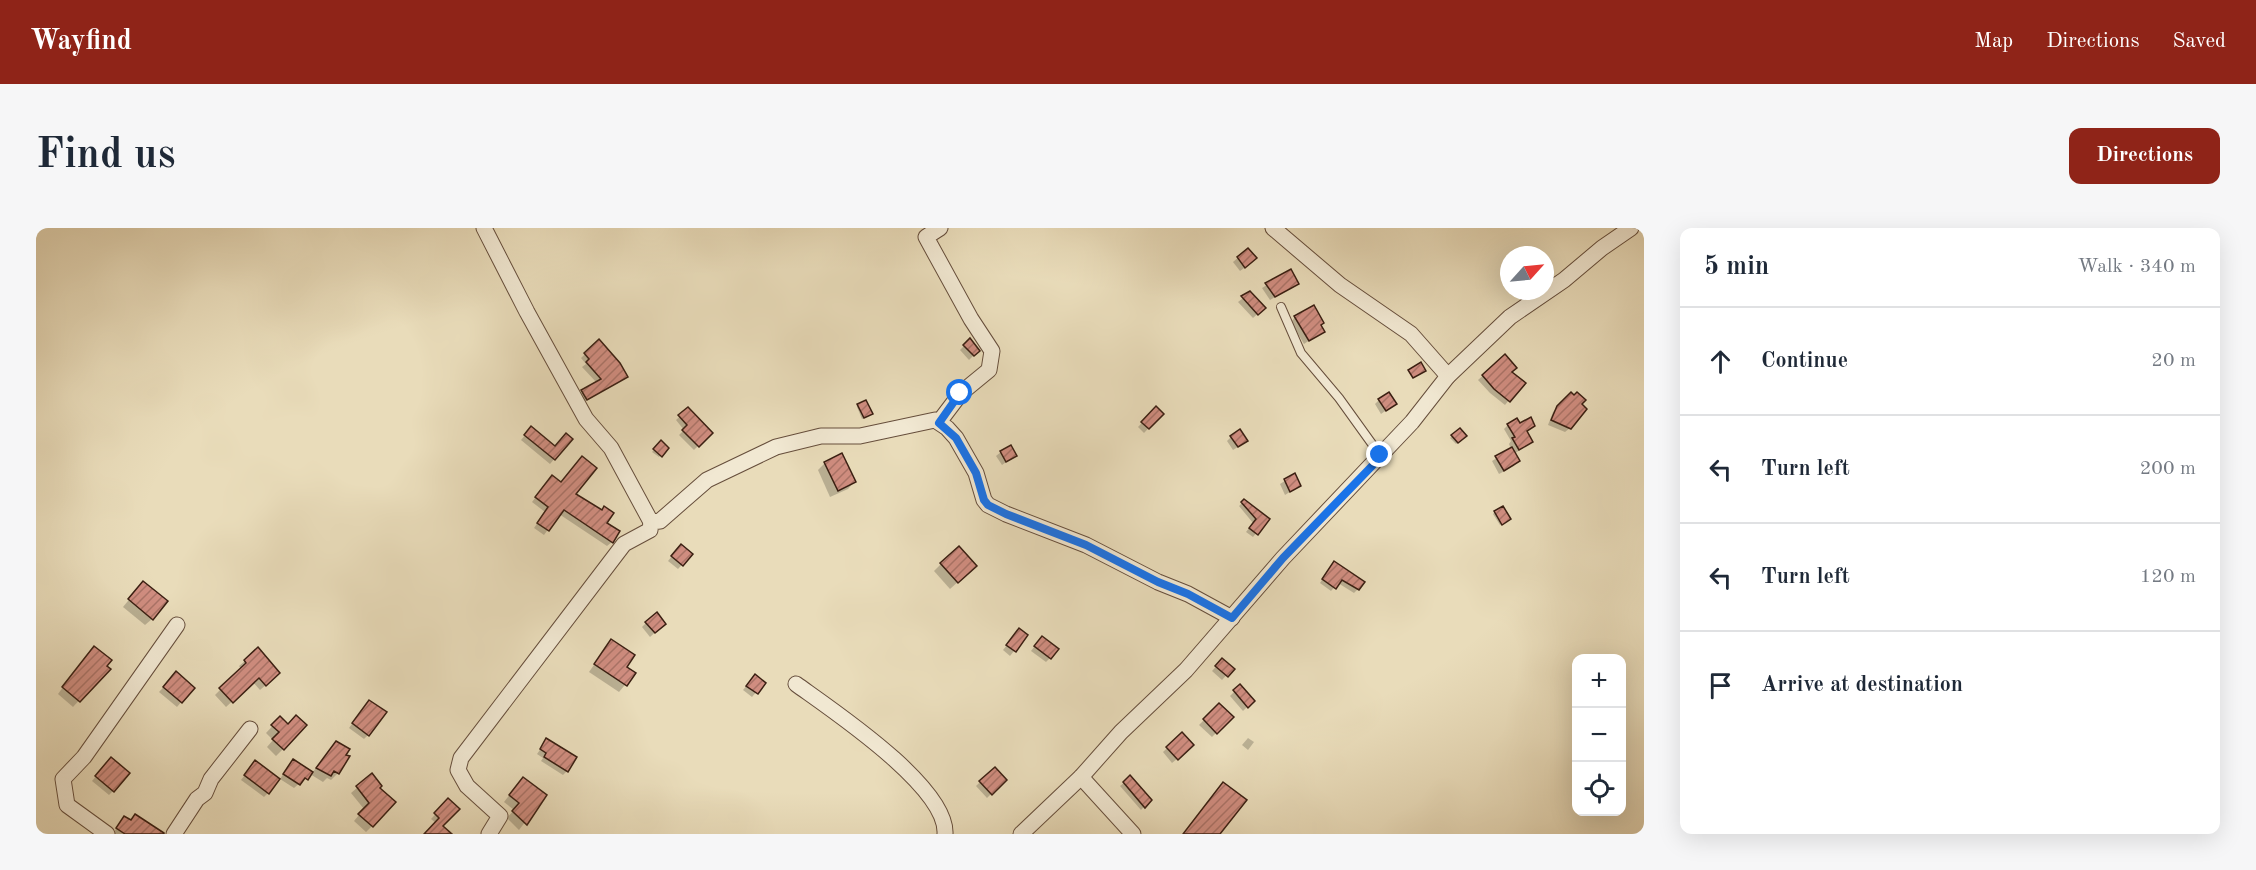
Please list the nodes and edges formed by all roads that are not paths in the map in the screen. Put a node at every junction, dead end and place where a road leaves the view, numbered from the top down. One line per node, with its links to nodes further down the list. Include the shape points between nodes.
1 (484, 228): 10 (street, via 586,419 611,448)
2 (940, 228): 8 (street, via 926,237 992,351 990,370 960,393)
3 (1273, 228): 7 (street, via 1340,285 1411,334)
4 (1632, 228): 5 (street); 7 (street, via 1510,317)
5 (1644, 237)
6 (1281, 307): 9 (lane, via 1301,353 1340,398)
7 (1448, 376): 9 (street)
8 (939, 423): 10 (street, via 935,420 860,436 821,436 776,447 707,480 660,521); 11 (street, via 956,438 988,505 1086,545)
9 (1380, 455): 11 (street)
10 (651, 522): 18 (street, via 650,530 624,544 461,758 458,770 467,786 500,816)
11 (1232, 618): 15 (street)
12 (177, 625): 16 (street, via 84,757 63,779 67,805)
13 (796, 684): 19 (street, via 867,737 926,790 940,813)
14 (250, 729): 17 (street)
15 (1081, 777): 20 (street); 21 (street)
16 (107, 834)
17 (174, 834)
18 (489, 834)
19 (945, 834)
20 (1021, 834)
21 (1133, 834)

